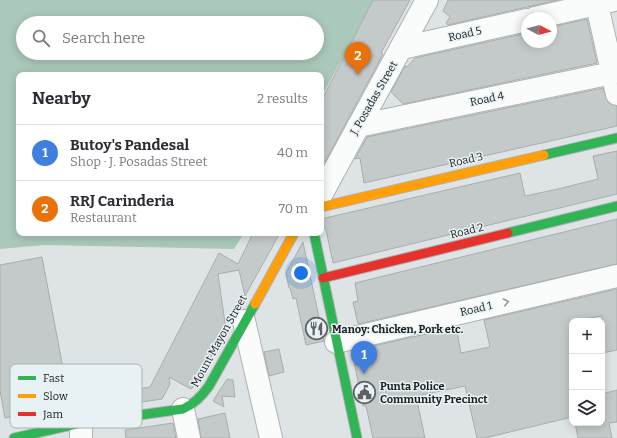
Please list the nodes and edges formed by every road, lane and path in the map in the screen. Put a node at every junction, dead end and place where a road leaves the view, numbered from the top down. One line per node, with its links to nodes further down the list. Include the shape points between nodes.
1 (427, 0): 5 (street, J. Posadas Street)
2 (603, 1): 3 (street); 6 (street)
3 (557, 12)
4 (521, 21): 5 (street, Road 5)
5 (402, 48): 8 (street, J. Posadas Street)
6 (615, 72): 7 (street); 8 (street, Road 4)
7 (617, 94)
8 (358, 126): 10 (street, J. Posadas Street)
9 (617, 138): 12 (street, Road 3)
10 (324, 189)
11 (617, 206): 16 (street, Road 2)
12 (324, 207)
13 (292, 236): 17 (street, Mount Mayon Street)
14 (315, 236): 16 (street)
15 (617, 276): 18 (street, Road 1, one-way to 15)
16 (323, 278): 18 (street)
17 (244, 321): 19 (street, Mount Mayon Street, via 201,398 194,405); 25 (street)
18 (336, 342): 26 (street)
19 (182, 409): 20 (street, Mount Mayon Street); 24 (street)
20 (142, 418)
21 (95, 428): 22 (street, Mount Mayon Street)
22 (81, 431): 23 (street, Mount Mayon Street)
23 (14, 438)
24 (189, 438)
25 (271, 438)
26 (357, 438)

